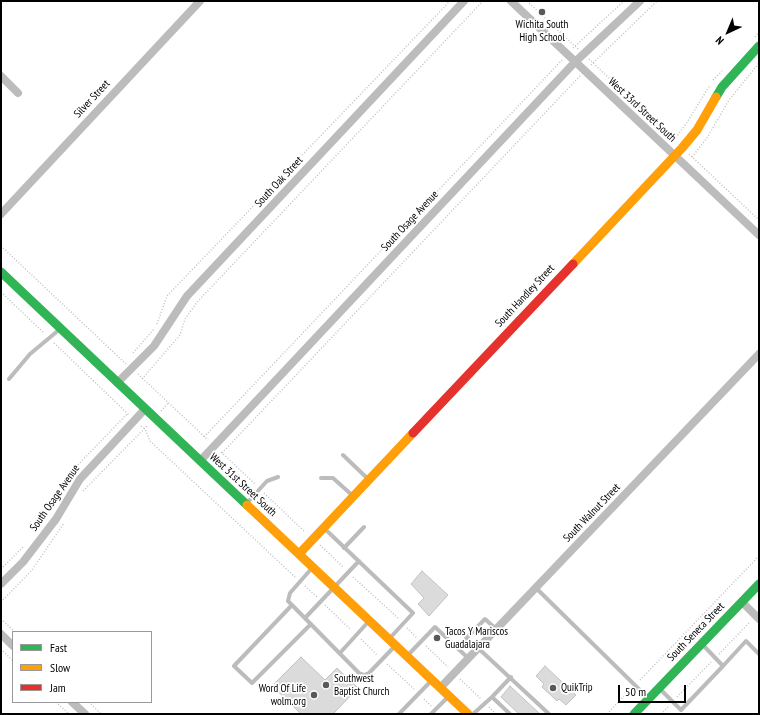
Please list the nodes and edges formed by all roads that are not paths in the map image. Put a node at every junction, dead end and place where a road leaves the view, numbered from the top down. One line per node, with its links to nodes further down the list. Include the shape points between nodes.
1 (200, 1): 10 (street, Silver Street)
2 (464, 1): 16 (street, South Oak Street, via 187,296 158,341)
3 (511, 1): 6 (street, West 33rd Street South)
4 (640, 1): 6 (street, South Osage Avenue)
5 (759, 46): 9 (street, South Handley Street, via 722,86 697,130)
6 (575, 62): 9 (street, West 33rd Street South); 19 (street, South Osage Avenue)
7 (1, 76): 8 (street)
8 (18, 93)
9 (675, 156): 11 (street, West 33rd Street South); 22 (street, South Handley Street)
10 (1, 214)
11 (759, 235)
12 (1, 272): 13 (street, West 31st Street South)
13 (60, 328): 15 (lane, via 30,354); 16 (street, West 31st Street South)
14 (759, 354): 34 (street, South Walnut Street)
15 (9, 379)
16 (117, 383): 17 (street, West 31st Street South)
17 (145, 409): 19 (street, West 31st Street South); 31 (street, South Osage Avenue, via 80,479 56,519 23,562)
18 (343, 455): 22 (lane)
19 (200, 460): 24 (street, West 31st Street South)
20 (278, 477): 24 (lane, via 267,482)
21 (321, 478): 23 (lane, via 333,478)
22 (368, 480): 23 (street, South Handley Street)
23 (353, 497): 26 (street, South Handley Street)
24 (246, 504): 28 (street, West 31st Street South)
25 (364, 527): 27 (lane)
26 (324, 528): 27 (lane); 28 (street, South Handley Street)
27 (344, 548): 29 (lane)
28 (299, 554): 30 (street, West 31st Street South)
29 (359, 562): 33 (lane); 43 (lane, via 413,613)
30 (313, 568): 33 (street, West 31st Street South); 36 (lane, via 290,593 288,599)
31 (1, 584)
32 (759, 584): 35 (street, South Seneca Street)
33 (334, 588): 38 (lane); 39 (street, West 31st Street South)
34 (536, 588): 41 (street, South Walnut Street); 60 (lane)
35 (742, 602): 37 (street); 44 (street, South Seneca Street)
36 (292, 605): 38 (lane); 40 (lane, via 234,666 252,684)
37 (757, 617)
38 (305, 618): 40 (lane)
39 (369, 621): 43 (street, West 31st Street South); 49 (lane)
40 (311, 624): 49 (lane)
41 (496, 629): 47 (lane, via 485,619); 48 (street, South Walnut Street)
42 (1, 634): 45 (street)
43 (388, 639): 46 (street, West 31st Street South)
44 (702, 644): 53 (lane); 57 (street, South Seneca Street)
45 (12, 645)
46 (395, 646): 49 (lane, via 369,673 362,675); 51 (street, West 31st Street South)
47 (457, 648): 51 (lane, via 435,627); 52 (lane)
48 (478, 648): 52 (street, South Walnut Street); 54 (lane)
49 (340, 653)
50 (759, 654): 53 (lane, via 746,641)
51 (407, 656): 55 (street, West 31st Street South)
52 (468, 658): 56 (street, South Walnut Street)
53 (723, 666): 62 (lane)
54 (511, 677): 59 (lane); 69 (lane)
55 (432, 680): 56 (street, West 31st Street South); 64 (lane)
56 (440, 688): 58 (street, West 31st Street South)
57 (659, 688): 60 (street, South Seneca Street); 62 (lane)
58 (449, 696): 65 (lane); 66 (street, West 31st Street South)
59 (492, 697): 67 (lane); 68 (lane)
60 (649, 699): 70 (street, South Seneca Street)
61 (73, 703): 63 (street)
62 (681, 710): 71 (lane)
63 (85, 714)
64 (399, 714)
65 (431, 714)
66 (468, 714)
67 (473, 714)
68 (510, 714)
69 (549, 714)
70 (634, 714)
71 (678, 714)

